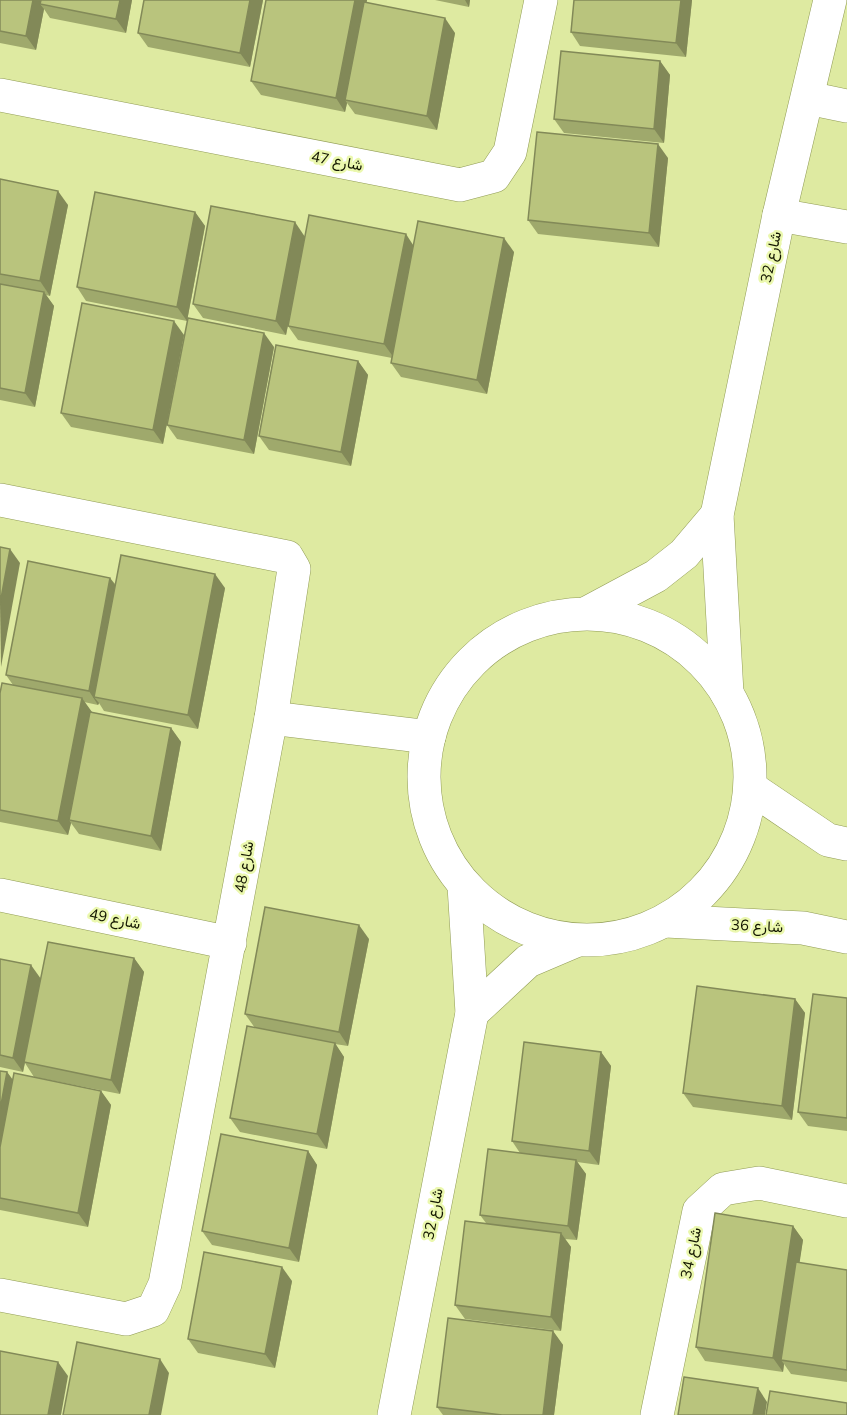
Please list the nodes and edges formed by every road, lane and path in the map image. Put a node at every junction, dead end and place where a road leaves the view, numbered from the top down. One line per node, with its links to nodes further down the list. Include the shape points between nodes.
1 (541, 0): 3 (street, شارع 47, via 510,152 494,176 460,185)
2 (830, 0): 4 (street, شارع 32)
3 (0, 95)
4 (808, 98): 5 (street); 6 (street, شارع 32)
5 (847, 106)
6 (779, 215): 7 (street); 9 (street, شارع 32)
7 (847, 227)
8 (0, 500): 12 (street, شارع 48, via 287,557 294,569)
9 (717, 515): 10 (street, شارع 32, via 684,554 656,576); 11 (street, شارع 32)
10 (587, 613): 11 (street, via 615,615 668,634 711,670); 13 (street, via 531,623 502,637 477,656 455,680 439,707)
11 (727, 693): 14 (street, via 746,740)
12 (271, 718): 13 (street); 21 (street, شارع 48)
13 (429, 737): 16 (street, via 424,768 425,800 446,860)
14 (751, 788): 15 (street, via 828,840); 18 (street, via 745,821 716,879 693,903)
15 (847, 844)
16 (464, 886): 20 (street, via 514,924 544,936); 22 (street, شارع 32)
17 (0, 895): 21 (street, شارع 49)
18 (666, 921): 19 (street, شارع 36, via 803,928); 20 (street, via 606,941)
19 (847, 937)
20 (575, 941): 22 (street, via 528,962)
21 (230, 943): 24 (street, شارع 48, via 165,1284 153,1310 126,1319)
22 (472, 1012): 25 (street, شارع 32)
23 (847, 1201): 26 (street, شارع 34, via 759,1183 723,1189 699,1211)
24 (0, 1295)
25 (394, 1415)
26 (657, 1415)

